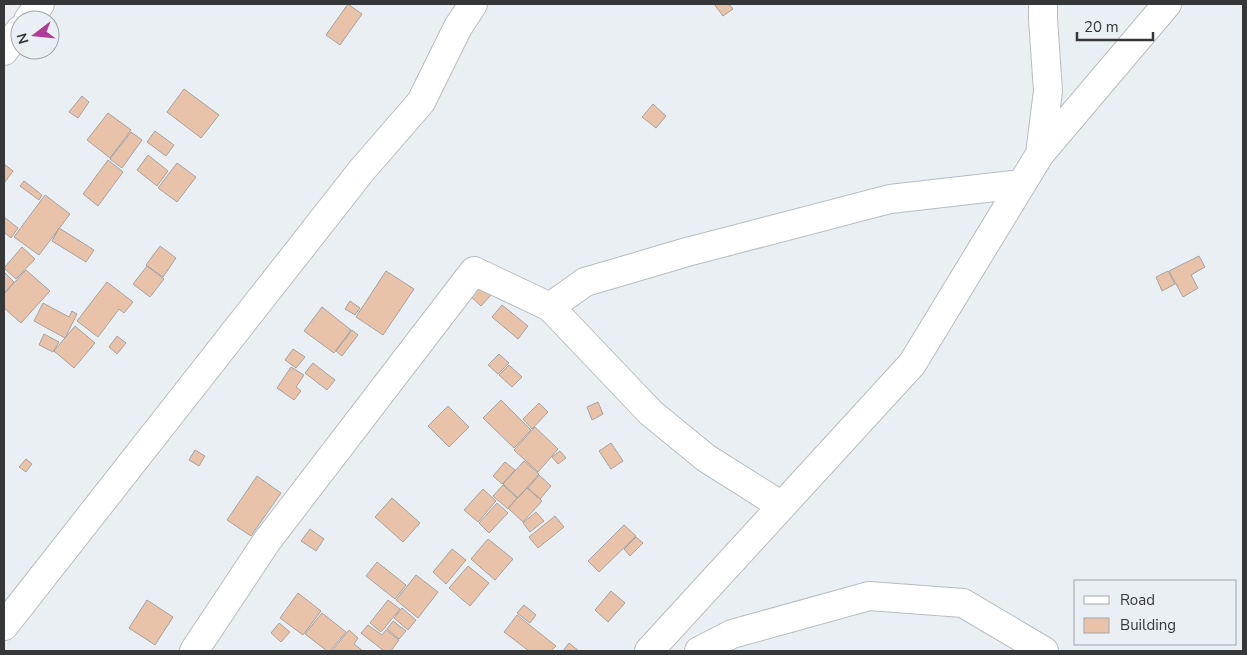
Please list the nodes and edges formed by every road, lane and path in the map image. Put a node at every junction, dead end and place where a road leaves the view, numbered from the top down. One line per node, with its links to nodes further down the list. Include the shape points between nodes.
1 (473, 4): 8 (street, via 421,102 362,170)
2 (1043, 4): 4 (street, via 1048,91)
3 (1167, 4): 4 (street)
4 (1040, 154): 5 (street)
5 (1021, 184): 6 (street, via 890,199 687,252 585,282); 7 (street, via 912,364)
6 (550, 307): 7 (street, via 651,413 706,458); 9 (street, via 474,271 267,541)
7 (782, 506): 10 (street)
8 (4, 626)
9 (194, 651)
10 (650, 651)
11 (699, 651): 12 (street, via 732,634 869,596 963,603)
12 (1044, 651)

